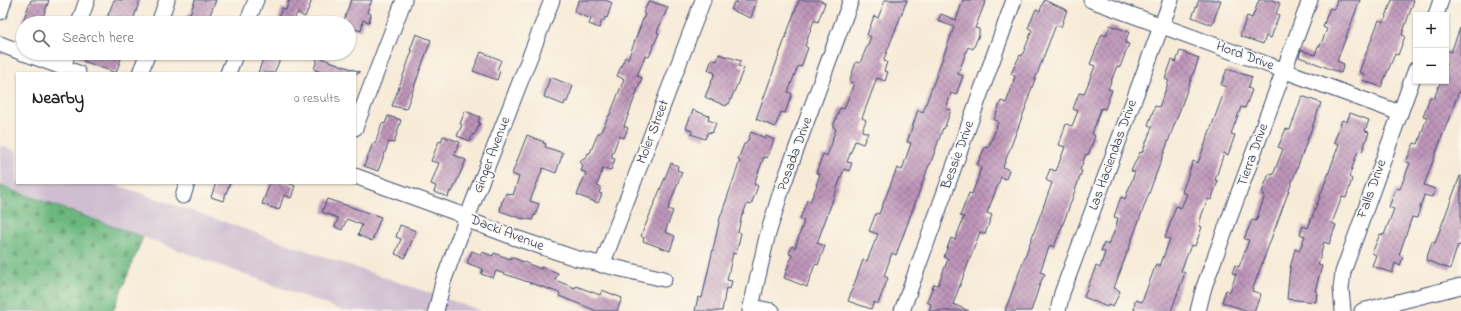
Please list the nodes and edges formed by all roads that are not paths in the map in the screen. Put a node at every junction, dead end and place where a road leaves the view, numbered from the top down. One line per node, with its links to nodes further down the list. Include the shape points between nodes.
1 (4, 0): 14 (street)
2 (87, 0): 16 (street)
3 (167, 0): 17 (street)
4 (256, 0): 18 (street)
5 (404, 0): 33 (street)
6 (552, 0): 35 (street, Ginger Avenue)
7 (704, 0): 36 (street, Moler Street)
8 (851, 0): 39 (street, Posada Drive, via 782,188 767,237)
9 (1014, 0): 42 (street, Bessie Drive)
10 (1091, 0): 19 (street, Hord Drive)
11 (1171, 0): 19 (street, Las Haciendas Drive)
12 (1310, 0): 27 (street, Tierra Drive)
13 (1441, 0): 15 (street)
14 (0, 12)
15 (1437, 12)
16 (81, 16)
17 (161, 16)
18 (250, 16)
19 (1161, 26): 27 (street, Hord Drive); 43 (street, Las Haciendas Drive, via 1062,293)
20 (0, 44): 21 (street)
21 (16, 50)
22 (43, 60): 26 (street)
23 (66, 60): 26 (street)
24 (145, 60): 29 (street)
25 (233, 60): 30 (street)
26 (63, 67): 28 (street)
27 (1284, 70): 32 (street, Hord Drive); 44 (street, Tierra Drive, via 1204,287)
28 (76, 72)
29 (140, 72)
30 (228, 72)
31 (1413, 77): 32 (street, Falls Drive)
32 (1400, 113): 45 (street, Falls Drive, via 1343,272)
33 (356, 125)
34 (356, 176): 35 (street, Dacki Avenue, via 457,213)
35 (467, 219): 36 (street, Dacki Avenue, via 516,238); 40 (street, Ginger Avenue, via 443,282)
36 (602, 265): 37 (street, Dacki Avenue)
37 (664, 279)
38 (1461, 286): 46 (street)
39 (751, 309): 41 (street)
40 (436, 311)
41 (772, 311)
42 (902, 311)
43 (1058, 311)
44 (1198, 311)
45 (1343, 311)
46 (1362, 311)

